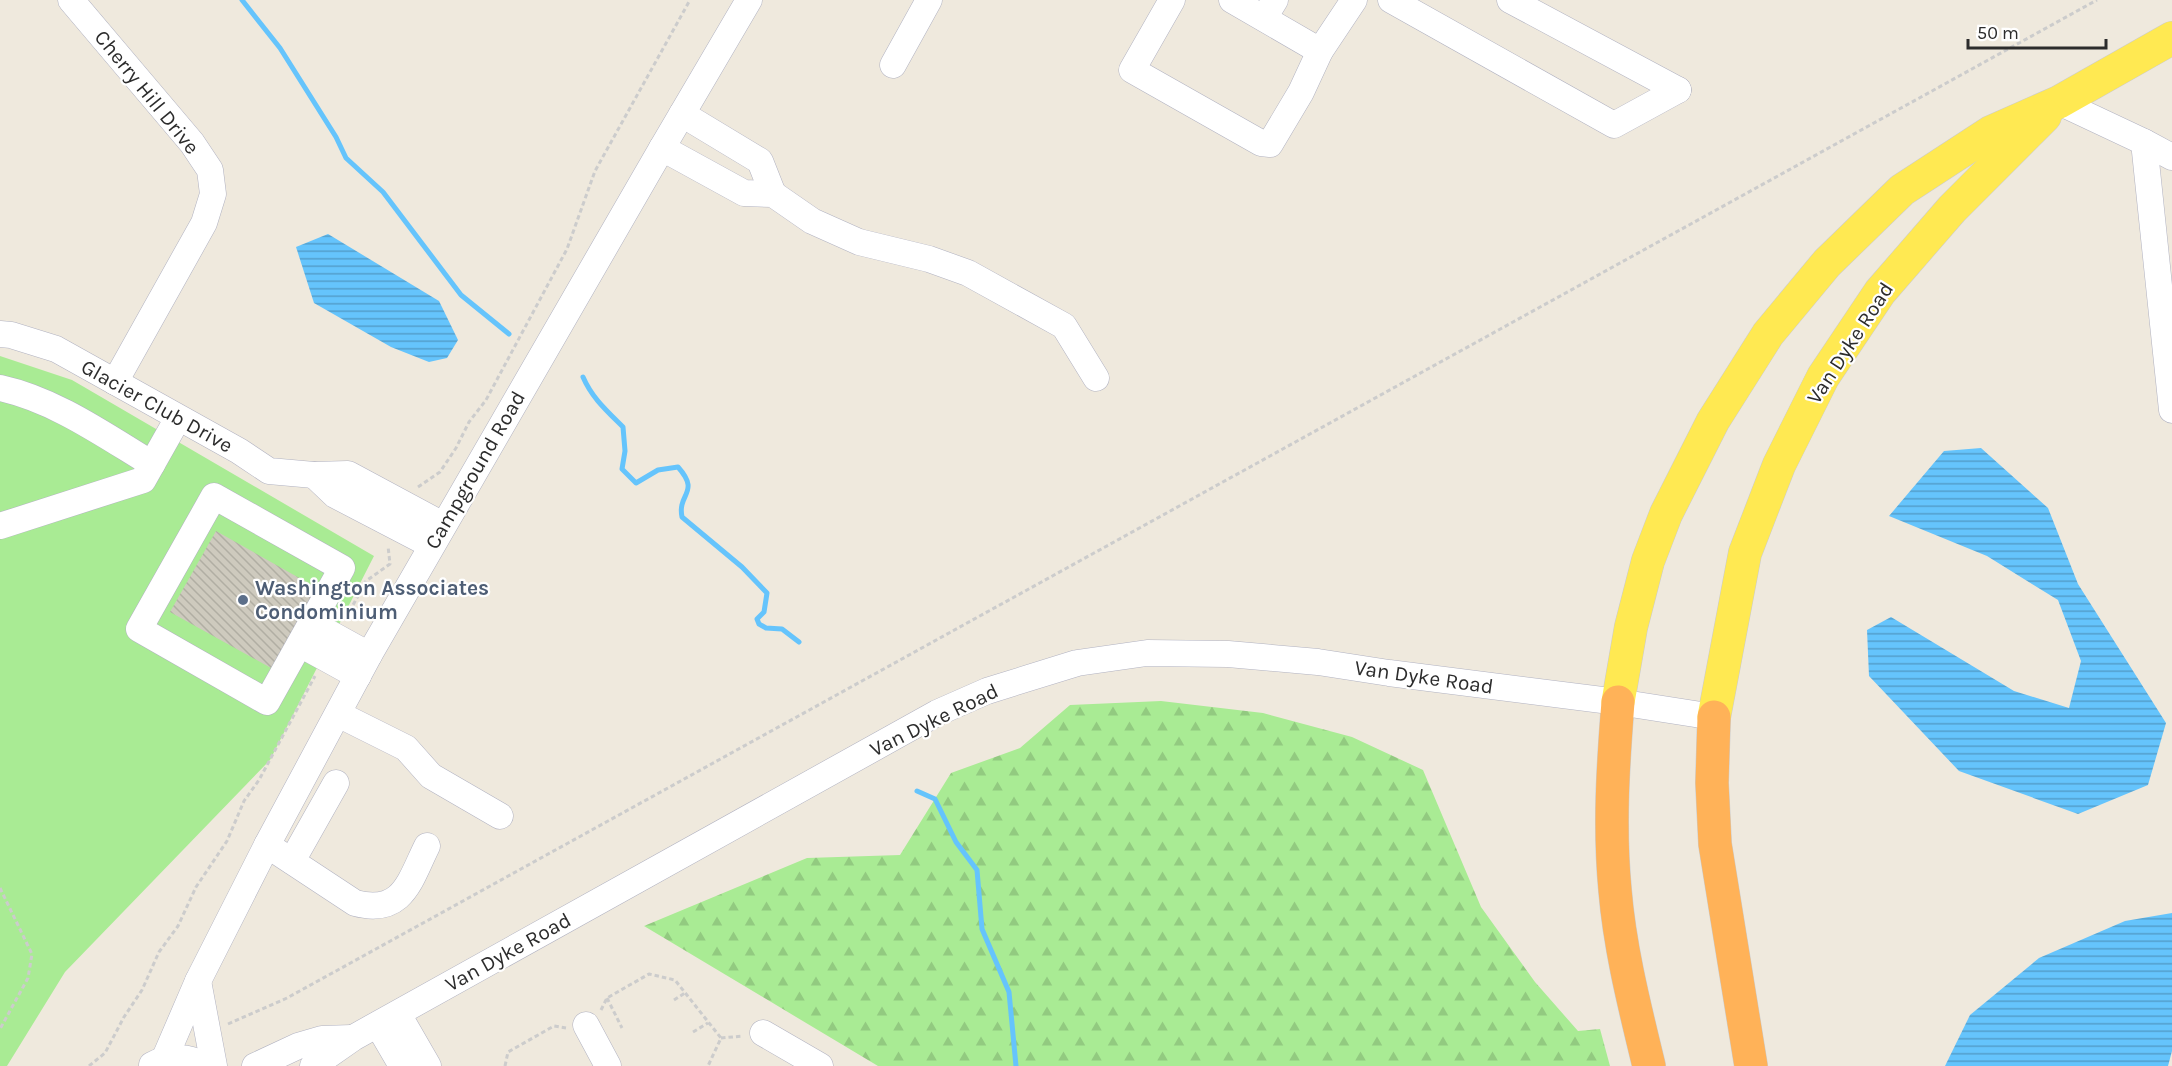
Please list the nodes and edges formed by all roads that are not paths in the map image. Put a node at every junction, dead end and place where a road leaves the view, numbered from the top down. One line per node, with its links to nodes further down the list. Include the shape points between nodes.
1 (70, 0): 22 (street, Cherry Hill Drive, via 192,143 210,170 213,194 204,223)
2 (750, 0): 14 (street, Campground Road)
3 (929, 0): 12 (street)
4 (1172, 0): 11 (street, via 1132,70 1261,143 1270,144)
5 (1232, 0): 9 (street)
6 (1354, 0): 11 (street)
7 (1391, 0): 8 (street, via 1614,125 1678,90)
8 (1510, 0)
9 (1270, 9): 11 (street)
10 (2172, 38): 13 (main road, Van Dyke Road)
11 (1320, 51)
12 (893, 65)
13 (2059, 102): 15 (street); 31 (main road, Van Dyke Road, via 1991,132 1902,190 1827,263 1768,334 1713,421 1666,514 1648,561 1631,627); 33 (main road, Van Dyke Road, via 1952,209 1880,292 1823,377 1779,465 1745,553)
14 (682, 114): 16 (street, Campground Road); 18 (street, via 760,161)
15 (2144, 142): 17 (street); 20 (street)
16 (662, 148): 18 (street, via 744,193); 28 (street, Campground Road)
17 (2172, 157)
18 (773, 194): 21 (street, via 812,221 859,242 968,273 1064,326)
19 (0, 334): 22 (street, Glacier Club Drive, via 56,349)
20 (2169, 340): 24 (street)
21 (1096, 378)
22 (115, 382): 25 (street, Glacier Club Drive)
23 (0, 387): 26 (street, via 51,405)
24 (2172, 410)
25 (178, 417): 26 (street); 28 (street, Glacier Club Drive, via 269,471 348,474 382,506)
26 (152, 464): 27 (street, via 143,480)
27 (0, 526)
28 (437, 535): 30 (street, Campground Road)
29 (306, 633): 29 (street, via 342,568 214,496 139,629 267,702); 30 (street)
30 (363, 666): 32 (street, Campground Road)
31 (1618, 702): 33 (street, Van Dyke Road); 40 (street, Van Dyke Road, via 1318,662 1228,654 1147,653 1077,663 987,691 937,714); 53 (highway, via 1612,788 1615,891 1629,982)
32 (338, 714): 35 (street, via 406,748 431,776); 36 (street, Campground Road)
33 (1714, 717): 54 (highway, via 1715,843)
34 (336, 783): 38 (street)
35 (500, 816)
36 (267, 845): 38 (street); 39 (street, Campground Road)
37 (427, 846): 38 (street, via 400,896 379,905 355,903)
38 (292, 861)
39 (198, 981): 44 (street, Campground Road); 46 (street)
40 (388, 1019): 43 (street, Van Dyke Road); 49 (street); 50 (street)
41 (584, 1022): 51 (street)
42 (763, 1033): 52 (street)
43 (353, 1038): 47 (street, Van Dyke Road, via 322,1039); 48 (street, Van Dyke Road)
44 (158, 1063): 45 (street, via 187,1058)
45 (206, 1066)
46 (214, 1066)
47 (255, 1066)
48 (313, 1066)
49 (402, 1066)
50 (428, 1066)
51 (608, 1066)
52 (820, 1066)
53 (1649, 1066)
54 (1751, 1066)

